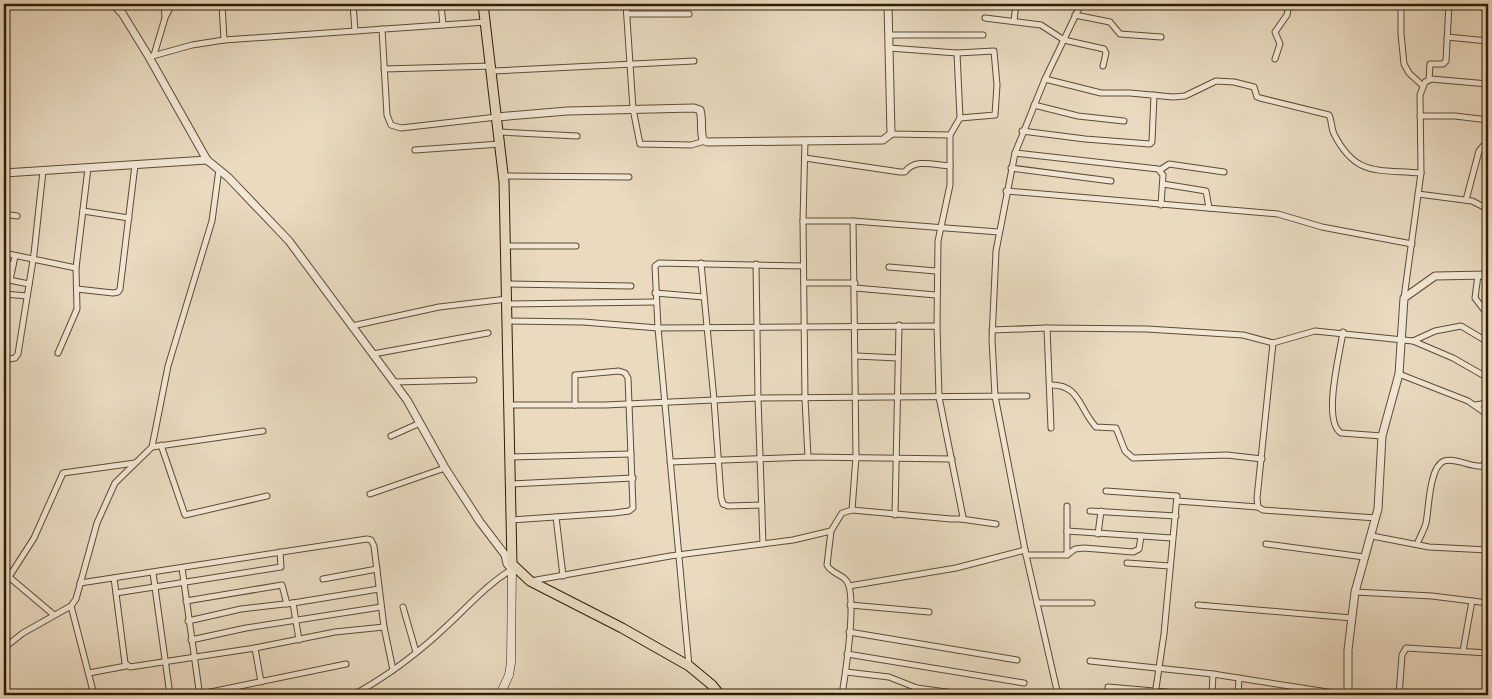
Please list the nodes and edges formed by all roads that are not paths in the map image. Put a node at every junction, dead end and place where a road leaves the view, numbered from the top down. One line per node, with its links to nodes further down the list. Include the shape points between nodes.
1 (113, 4): 36 (street)
2 (164, 4): 20 (street)
3 (172, 4): 20 (street)
4 (222, 4): 31 (street)
5 (353, 4): 26 (street)
6 (441, 4): 24 (street)
7 (483, 4): 23 (main road)
8 (626, 4): 17 (street)
9 (904, 4): 16 (street)
10 (1005, 4): 11 (street)
11 (1016, 4): 22 (street)
12 (1081, 4): 19 (street)
13 (1289, 4): 37 (street, via 1287,15 1275,32 1280,44)
14 (1401, 4): 46 (street, via 1404,64)
15 (1450, 4): 30 (street)
16 (888, 5): 27 (street)
17 (627, 14): 18 (street); 39 (street)
18 (689, 14)
19 (1075, 15): 29 (street, via 1110,22 1120,34); 32 (street)
20 (165, 18): 36 (street)
21 (985, 18): 22 (street)
22 (1014, 21): 32 (street, via 1041,25)
23 (486, 22): 24 (street); 41 (main road)
24 (443, 25): 25 (street)
25 (382, 29): 26 (street); 42 (street)
26 (355, 31): 31 (street)
27 (889, 35): 28 (street); 34 (street)
28 (983, 35)
29 (1161, 37)
30 (1447, 37): 33 (street); 44 (street, via 1446,61 1430,64)
31 (224, 40): 36 (street)
32 (1064, 40): 40 (street, via 1105,50); 43 (street)
33 (1488, 41)
34 (889, 48): 35 (street); 57 (street)
35 (957, 52): 52 (street); 52 (street, via 994,51 997,85 994,116)
36 (152, 56): 67 (street)
37 (1275, 60)
38 (694, 61): 39 (street)
39 (629, 64): 41 (street); 49 (street)
40 (1103, 66)
41 (492, 68): 42 (street); 51 (main road)
42 (384, 69): 51 (street, via 387,115 391,125 401,128)
43 (1045, 79): 47 (street, via 1101,93); 48 (street)
44 (1429, 80): 45 (street); 46 (street)
45 (1488, 84)
46 (1423, 86): 50 (street)
47 (1154, 96): 55 (street, via 1150,144); 77 (street, via 1185,96 1216,81 1254,87 1257,97 1329,115 1336,138 1356,164)
48 (1034, 105): 54 (street, via 1078,116); 55 (street)
49 (633, 109): 51 (street); 61 (street, via 700,110 701,134); 61 (street, via 640,144 691,145)
50 (1420, 116): 53 (street); 77 (street)
51 (498, 117): 56 (main road)
52 (960, 118): 58 (street)
53 (1488, 120)
54 (1124, 121)
55 (1022, 131): 65 (street)
56 (499, 132): 59 (street); 62 (main road)
57 (891, 134): 58 (street); 60 (street, via 883,140)
58 (950, 135): 69 (street)
59 (577, 136)
60 (806, 140): 61 (street); 66 (street)
61 (705, 141)
62 (500, 144): 64 (street); 78 (main road)
63 (1488, 145): 84 (street, via 1479,151)
64 (415, 150)
65 (1015, 152): 71 (street); 74 (street)
66 (805, 158): 69 (street, via 900,172 916,163); 92 (street)
67 (207, 160): 68 (street); 72 (street)
68 (135, 165): 70 (street); 91 (street)
69 (950, 166): 94 (street, via 950,185)
70 (88, 168): 73 (street); 88 (street)
71 (1011, 168): 80 (street); 82 (street)
72 (219, 169): 131 (street, via 289,241); 175 (street, via 212,221 168,366)
73 (43, 170): 76 (street); 101 (street)
74 (1160, 170): 75 (street, via 1169,164); 81 (street)
75 (1224, 172)
76 (4, 173)
77 (1421, 173): 83 (street)
78 (504, 176): 79 (street); 97 (main road)
79 (629, 177)
80 (1111, 181)
81 (1163, 184): 85 (street); 86 (street, via 1206,191)
82 (1006, 191): 85 (street); 95 (street)
83 (1418, 194): 84 (street); 96 (street)
84 (1466, 200): 87 (street)
85 (1161, 205): 86 (street)
86 (1209, 208): 96 (street, via 1278,214)
87 (1488, 209)
88 (83, 211): 91 (street); 108 (street)
89 (4, 214): 90 (street)
90 (17, 216)
91 (129, 218): 118 (street, via 118,292)
92 (803, 221): 93 (street); 106 (street)
93 (853, 221): 94 (street); 117 (street)
94 (940, 226): 95 (street); 109 (street)
95 (999, 232): 138 (street)
96 (1412, 244): 124 (street)
97 (505, 246): 98 (street); 115 (main road)
98 (576, 246)
99 (4, 254): 100 (street)
100 (15, 256): 101 (street); 105 (street)
101 (33, 260): 108 (street); 114 (street)
102 (4, 263): 105 (street)
103 (700, 263): 104 (street); 119 (street, via 659,263 654,271); 123 (street)
104 (756, 264): 106 (street); 134 (street)
105 (13, 265): 112 (street)
106 (803, 266): 113 (street)
107 (888, 267): 109 (street)
108 (76, 268): 118 (street)
109 (936, 272): 121 (street)
110 (1488, 274): 111 (street)
111 (1478, 275): 124 (street, via 1435,276); 127 (street, via 1475,298)
112 (7, 280): 114 (street)
113 (804, 283): 117 (street); 132 (street)
114 (29, 284): 122 (street)
115 (506, 284): 116 (street); 125 (main road)
116 (631, 286)
117 (855, 286): 121 (street); 129 (street)
118 (77, 289): 144 (street, via 75,315)
119 (655, 293): 123 (street); 126 (street)
120 (4, 294): 122 (street)
121 (936, 295): 133 (street)
122 (27, 296): 148 (street, via 18,354)
123 (704, 297): 136 (street)
124 (1404, 298): 141 (street)
125 (507, 301): 126 (street); 128 (main road); 131 (street, via 439,307)
126 (656, 302): 135 (street)
127 (1488, 314)
128 (507, 321): 135 (street, via 583,322); 165 (main road)
129 (856, 325): 130 (street); 132 (street); 146 (street)
130 (899, 325): 133 (street); 147 (street)
131 (352, 326): 145 (street)
132 (806, 326): 134 (street); 160 (street)
133 (937, 326): 154 (street)
134 (758, 327): 136 (street); 159 (street)
135 (658, 328): 136 (street); 162 (street)
136 (706, 328): 161 (street)
137 (1047, 328): 138 (street); 143 (street, via 1147,329 1243,335); 153 (street)
138 (992, 330): 155 (street)
139 (1343, 332): 141 (street); 143 (street, via 1315,331); 173 (street, via 1332,406 1334,425 1341,433)
140 (488, 333): 145 (street)
141 (1407, 341): 142 (street, via 1461,326); 149 (street); 150 (street, via 1453,358)
142 (1488, 342)
143 (1273, 343): 184 (street)
144 (58, 353)
145 (373, 354): 152 (street)
146 (856, 356): 147 (street); 157 (street)
147 (898, 358): 158 (street)
148 (4, 360)
149 (1399, 374): 167 (street); 173 (street)
150 (1488, 378)
151 (474, 380): 152 (street)
152 (394, 382): 169 (street)
153 (1050, 385): 170 (street); 184 (street, via 1064,385 1070,390 1096,427 1116,428 1125,451 1133,458 1227,455)
154 (939, 396): 155 (street); 158 (street); 183 (street)
155 (995, 396): 156 (street); 219 (street)
156 (1027, 396)
157 (856, 397): 158 (street); 160 (street); 180 (street)
158 (896, 397): 182 (street)
159 (758, 398): 160 (street); 161 (street); 181 (street)
160 (805, 399): 179 (street)
161 (714, 400): 162 (street); 185 (street)
162 (665, 401): 164 (street); 187 (street)
163 (1488, 403): 167 (street)
164 (629, 404): 166 (street); 166 (street, via 628,378 619,371 575,375); 176 (street)
165 (509, 405): 166 (street); 178 (main road)
166 (576, 405)
167 (1475, 405): 168 (street)
168 (1488, 415)
169 (420, 423): 172 (street); 188 (street)
170 (1051, 428)
171 (263, 431): 174 (street)
172 (391, 436)
173 (1382, 436): 204 (street)
174 (161, 445): 175 (street); 193 (street, via 185,515)
175 (152, 447): 186 (street)
176 (631, 454): 178 (street); 189 (street)
177 (1488, 456): 216 (street, via 1482,466 1451,461 1440,465)
178 (510, 457): 190 (main road)
179 (808, 457): 180 (street); 181 (street)
180 (856, 457): 182 (street); 198 (street)
181 (761, 458): 185 (street); 195 (street)
182 (897, 458): 183 (street); 201 (street)
183 (952, 459): 205 (street, via 962,506)
184 (1262, 459): 197 (street)
185 (717, 461): 187 (street); 195 (street, via 723,504)
186 (135, 462): 230 (street, via 64,473 34,538); 234 (street, via 115,483 104,506)
187 (670, 462): 220 (street)
188 (445, 468): 192 (street); 225 (street)
189 (633, 478): 190 (street); 203 (street, via 634,502 629,511)
190 (511, 484): 206 (main road)
191 (1106, 491): 194 (street, via 1173,494)
192 (370, 494)
193 (267, 496)
194 (1177, 501): 197 (street); 202 (street)
195 (762, 505): 214 (street)
196 (1067, 506): 209 (street)
197 (1258, 507): 204 (street, via 1263,510)
198 (852, 510): 201 (street); 208 (street, via 842,512)
199 (1090, 511): 200 (street)
200 (1101, 512): 202 (street); 210 (street)
201 (895, 515): 205 (street)
202 (1176, 516): 213 (street)
203 (556, 517): 206 (street); 229 (street)
204 (1376, 518): 212 (street)
205 (961, 519): 207 (street)
206 (511, 520): 225 (main road)
207 (996, 524)
208 (831, 531): 214 (street); 236 (street, via 828,565)
209 (1067, 532): 210 (street); 221 (street)
210 (1098, 534): 211 (street)
211 (1140, 536): 213 (street); 221 (street, via 1139,549 1133,552 1084,548 1075,549)
212 (1372, 536): 216 (street); 222 (street)
213 (1172, 538): 224 (street)
214 (763, 544): 220 (street)
215 (1266, 544): 222 (street)
216 (1417, 544): 217 (street)
217 (1488, 550)
218 (280, 552): 226 (street); 227 (street, via 368,539 373,543); 235 (street, via 281,567)
219 (1025, 552): 221 (street); 236 (street, via 956,568); 243 (street)
220 (679, 555): 229 (street); 274 (street)
221 (1067, 555)
222 (1364, 557): 239 (street)
223 (1127, 563): 224 (street)
224 (1170, 566): 275 (street)
225 (511, 567): 233 (main road); 265 (street); 289 (main road, via 511,664)
226 (182, 568): 228 (street); 235 (street)
227 (377, 569): 232 (street); 238 (street)
228 (153, 573): 231 (street); 237 (street)
229 (563, 576): 233 (street)
230 (6, 578): 254 (street)
231 (114, 578): 234 (street); 240 (street)
232 (323, 579)
233 (530, 581): 274 (main road)
234 (80, 583): 250 (street)
235 (184, 583): 237 (street); 241 (street)
236 (849, 586): 248 (street)
237 (155, 588): 240 (street); 271 (street)
238 (379, 589): 244 (street); 251 (street)
239 (1355, 592): 242 (street); 255 (street)
240 (116, 593): 273 (street)
241 (186, 601): 247 (street, via 282,585); 256 (street)
242 (1472, 601): 246 (street); 264 (street)
243 (1037, 602): 245 (street); 293 (street)
244 (293, 603): 247 (street); 257 (street)
245 (1092, 603)
246 (1488, 603)
247 (287, 604): 256 (street)
248 (850, 605): 253 (street); 259 (street)
249 (1198, 605): 255 (street)
250 (71, 606): 254 (street); 278 (street)
251 (381, 607): 257 (street); 258 (street)
252 (403, 607): 265 (street)
253 (929, 612)
254 (54, 615): 262 (street)
255 (1352, 618): 298 (street)
256 (188, 620): 260 (street)
257 (296, 621): 260 (street); 261 (street)
258 (384, 627): 261 (street, via 334,632); 276 (street)
259 (848, 632): 267 (street); 269 (street)
260 (191, 640): 268 (street)
261 (298, 640): 263 (street)
262 (4, 648)
263 (255, 648): 268 (street); 281 (street)
264 (1463, 651): 266 (street); 299 (street, via 1406,648 1402,655)
265 (416, 652): 276 (street)
266 (1488, 653)
267 (847, 654): 277 (street); 282 (street)
268 (195, 659): 271 (street); 281 (street, via 201,694)
269 (1017, 660)
270 (1090, 660): 275 (street)
271 (166, 662): 273 (street); 287 (street)
272 (346, 664): 281 (street)
273 (126, 666): 278 (street)
274 (689, 666): 290 (main road)
275 (1158, 669): 279 (street); 285 (street)
276 (393, 670): 288 (street)
277 (846, 672): 291 (street); 292 (street, via 889,677 916,688)
278 (89, 673): 286 (street)
279 (1213, 674): 280 (street); 295 (street)
280 (1239, 678): 284 (street); 296 (street)
281 (260, 682)
282 (1024, 683)
283 (1108, 687): 285 (street)
284 (1312, 688): 297 (street); 298 (street)
285 (1155, 693): 294 (street)
286 (94, 695)
287 (170, 695)
288 (353, 695)
289 (500, 695)
290 (720, 695)
291 (842, 695)
292 (968, 695)
293 (1058, 695)
294 (1200, 695)
295 (1212, 695)
296 (1238, 695)
297 (1311, 695)
298 (1348, 695)
299 (1399, 695)

